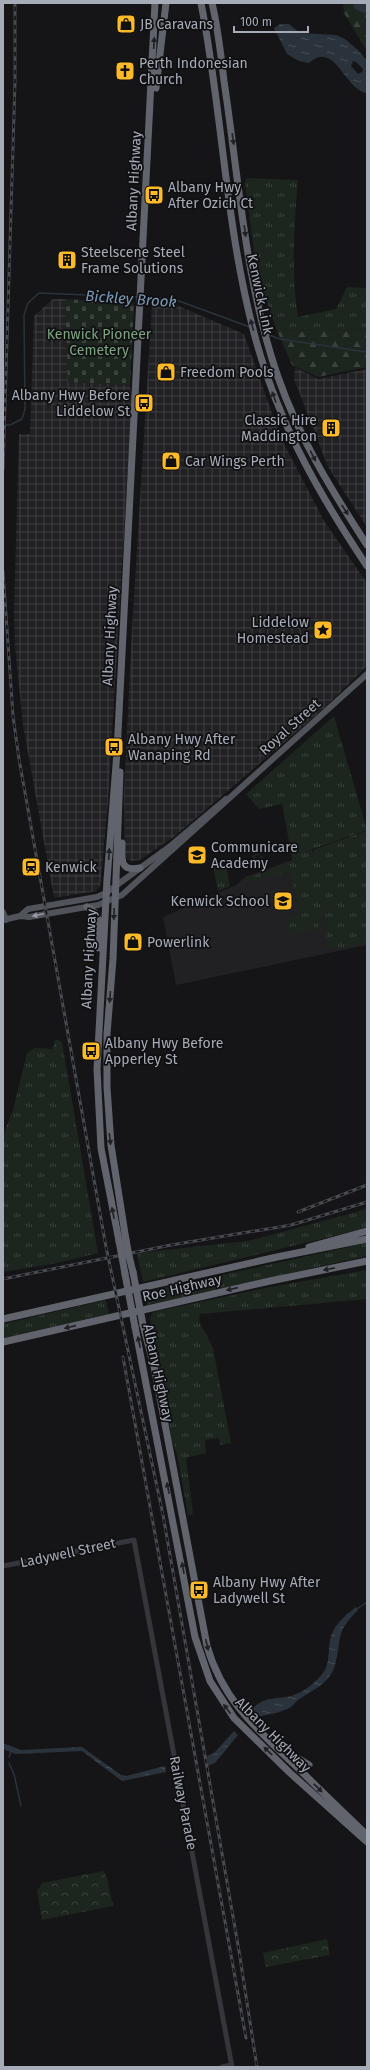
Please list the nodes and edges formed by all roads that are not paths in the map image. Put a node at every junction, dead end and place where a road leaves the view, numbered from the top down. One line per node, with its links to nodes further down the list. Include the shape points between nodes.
1 (155, 3): 5 (highway, Albany Highway, one-way to 1)
2 (166, 3): 5 (highway, Albany Highway, via 155,95)
3 (201, 3): 8 (highway, Kenwick Link, one-way to 3, via 319,491 294,444 261,358 244,292)
4 (212, 3): 7 (highway, Kenwick Link, one-way to 7, via 255,290 271,354 289,407 302,435 328,485)
5 (143, 288): 6 (highway, Albany Highway)
6 (142, 303): 11 (highway, Albany Highway); 14 (highway, Albany Highway, one-way to 6)
7 (367, 545)
8 (367, 566)
9 (367, 674): 10 (main road, Royal Street)
10 (229, 797): 12 (main road, Royal Street); 15 (main road, Royal Street, via 134,886)
11 (119, 811): 12 (highway, via 122,823 123,863 129,869); 13 (highway, Albany Highway)
12 (140, 868): 13 (main road, Royal Street)
13 (116, 887): 14 (main road, Royal Street); 15 (highway, Albany Highway)
14 (106, 892): 16 (main road, Royal Street, via 97,897); 17 (highway, Albany Highway)
15 (115, 898): 17 (main road, Royal Street); 27 (highway, Albany Highway, one-way to 27, bridge, via 107,1034 107,1100 115,1174 126,1240)
16 (61, 902): 19 (main road); 21 (main road); 22 (main road, Royal Street, via 28,910)
17 (106, 902): 18 (main road, Royal Street); 24 (highway, Albany Highway)
18 (87, 907): 19 (main road, Royal Street); 24 (highway, via 94,911 98,918 99,948)
19 (71, 910): 21 (main road, Royal Street)
20 (3, 912): 23 (main road)
21 (56, 912): 22 (main road, Royal Street, one-way to 22, via 30,917)
22 (20, 916): 23 (main road)
23 (4, 920)
24 (103, 955): 27 (highway, Albany Highway, one-way to 24, bridge, via 119,1241 101,1148 98,1110 97,1043)
25 (367, 1232): 28 (highway)
26 (367, 1239): 28 (highway, Roe Highway)
27 (126, 1257): 34 (highway, Albany Highway, one-way to 34, bridge, via 133,1272 154,1366 208,1652 222,1685 235,1706); 37 (highway, Albany Highway, one-way to 27, bridge, via 234,1718 210,1681 194,1631 125,1274)
28 (277, 1257): 30 (highway, Roe Highway)
29 (367, 1261): 31 (highway, Roe Highway, one-way to 31)
30 (3, 1320)
31 (3, 1342)
32 (134, 1540): 33 (street, Ladywell Street); 38 (street, Railway Parade)
33 (3, 1566)
34 (259, 1732): 35 (highway); 36 (highway, Albany Highway, one-way to 36)
35 (309, 1765)
36 (367, 1835)
37 (367, 1842)
38 (232, 2066): 39 (street)
39 (222, 2067)

